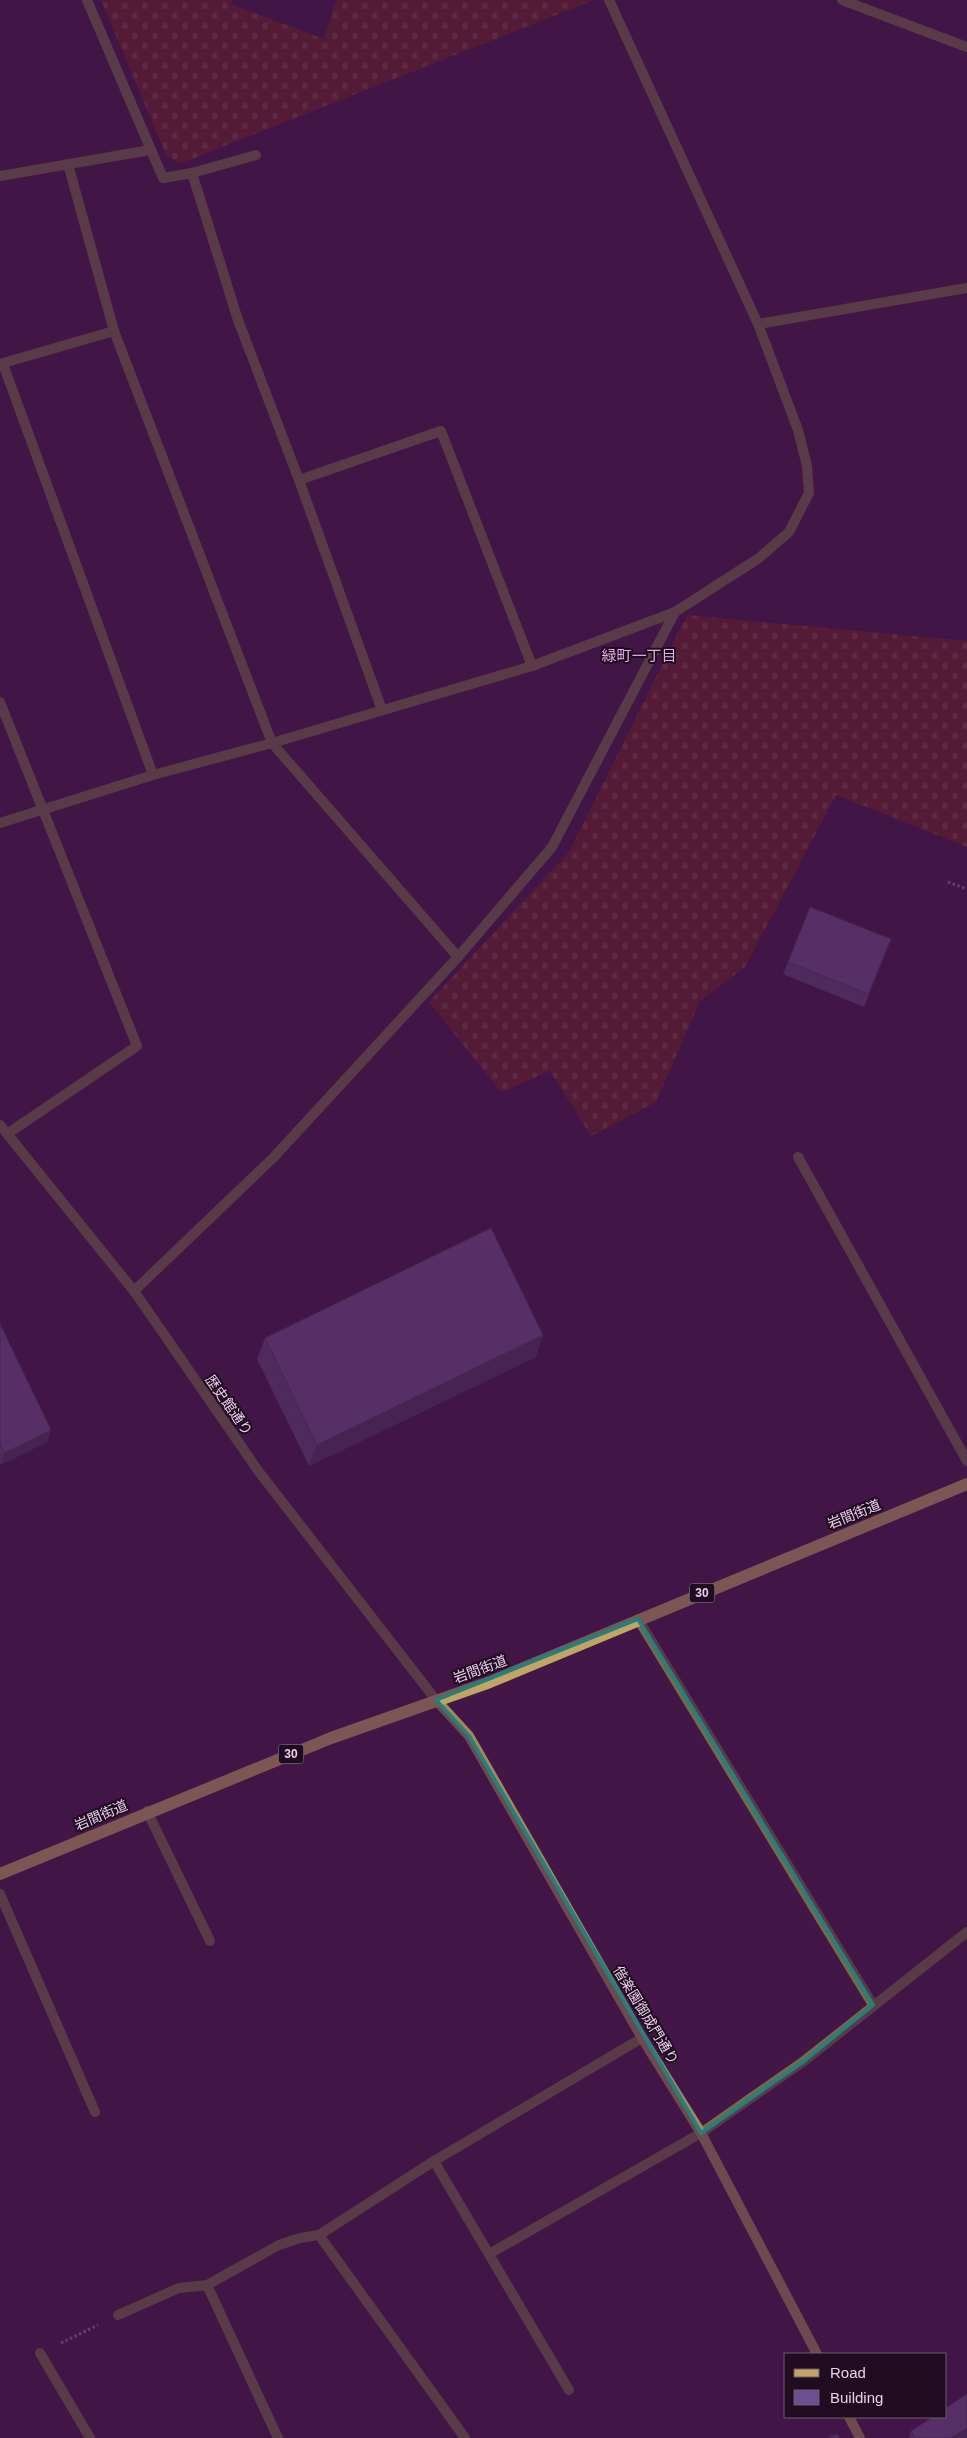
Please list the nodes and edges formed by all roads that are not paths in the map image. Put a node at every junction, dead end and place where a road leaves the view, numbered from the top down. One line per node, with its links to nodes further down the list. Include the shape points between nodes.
1 (87, 0): 5 (street)
2 (609, 0): 11 (street)
3 (842, 0): 4 (street)
4 (967, 47)
5 (150, 150): 7 (street); 8 (street, via 163,178)
6 (256, 155): 8 (street)
7 (68, 164): 9 (street); 12 (street)
8 (192, 173): 14 (street, via 238,320)
9 (0, 176)
10 (967, 288): 11 (street)
11 (758, 324): 15 (street, via 798,430 807,466 809,493 789,532 759,558)
12 (114, 332): 13 (street); 19 (street)
13 (1, 364): 20 (street)
14 (299, 480): 16 (street, via 441,431); 18 (street)
15 (675, 612): 16 (street); 23 (street, via 552,847)
16 (532, 666): 18 (street)
17 (0, 702): 21 (street)
18 (382, 710): 19 (street)
19 (272, 744): 20 (street); 23 (street)
20 (153, 775): 21 (street)
21 (41, 809): 22 (street); 25 (street, via 137,1046)
22 (0, 823)
23 (458, 957): 27 (street, via 274,1157)
24 (0, 1125): 25 (street, 歴史館通り)
25 (7, 1134): 27 (street, 歴史館通り)
26 (798, 1157): 28 (street)
27 (134, 1291): 31 (street, 歴史館通り, via 259,1472)
28 (967, 1461)
29 (967, 1484): 30 (main road, 岩間街道 / 30)
30 (638, 1619): 31 (main road, 岩間街道 / 30, via 490,1682); 37 (street)
31 (436, 1700): 32 (main road, 岩間街道 / 30); 38 (main road, 偕楽園御成門通り, via 469,1736)
32 (147, 1812): 33 (main road, 岩間街道 / 30); 36 (street)
33 (0, 1874)
34 (0, 1894): 39 (street)
35 (967, 1932): 37 (street)
36 (210, 1941)
37 (873, 2005): 40 (street, via 804,2061)
38 (642, 2038): 40 (main road, 偕楽園御成門通り); 41 (street)
39 (95, 2112)
40 (701, 2133): 43 (street); 47 (main road, 偕楽園御成門通り)
41 (434, 2161): 42 (street); 43 (street)
42 (319, 2235): 44 (street, via 279,2245); 52 (street)
43 (489, 2254): 48 (street)
44 (207, 2285): 45 (street, via 179,2288); 51 (street)
45 (118, 2315)
46 (40, 2353): 50 (street)
47 (816, 2353)
48 (570, 2390)
49 (850, 2418): 53 (main road)
50 (90, 2438)
51 (278, 2438)
52 (465, 2438)
53 (860, 2438)

